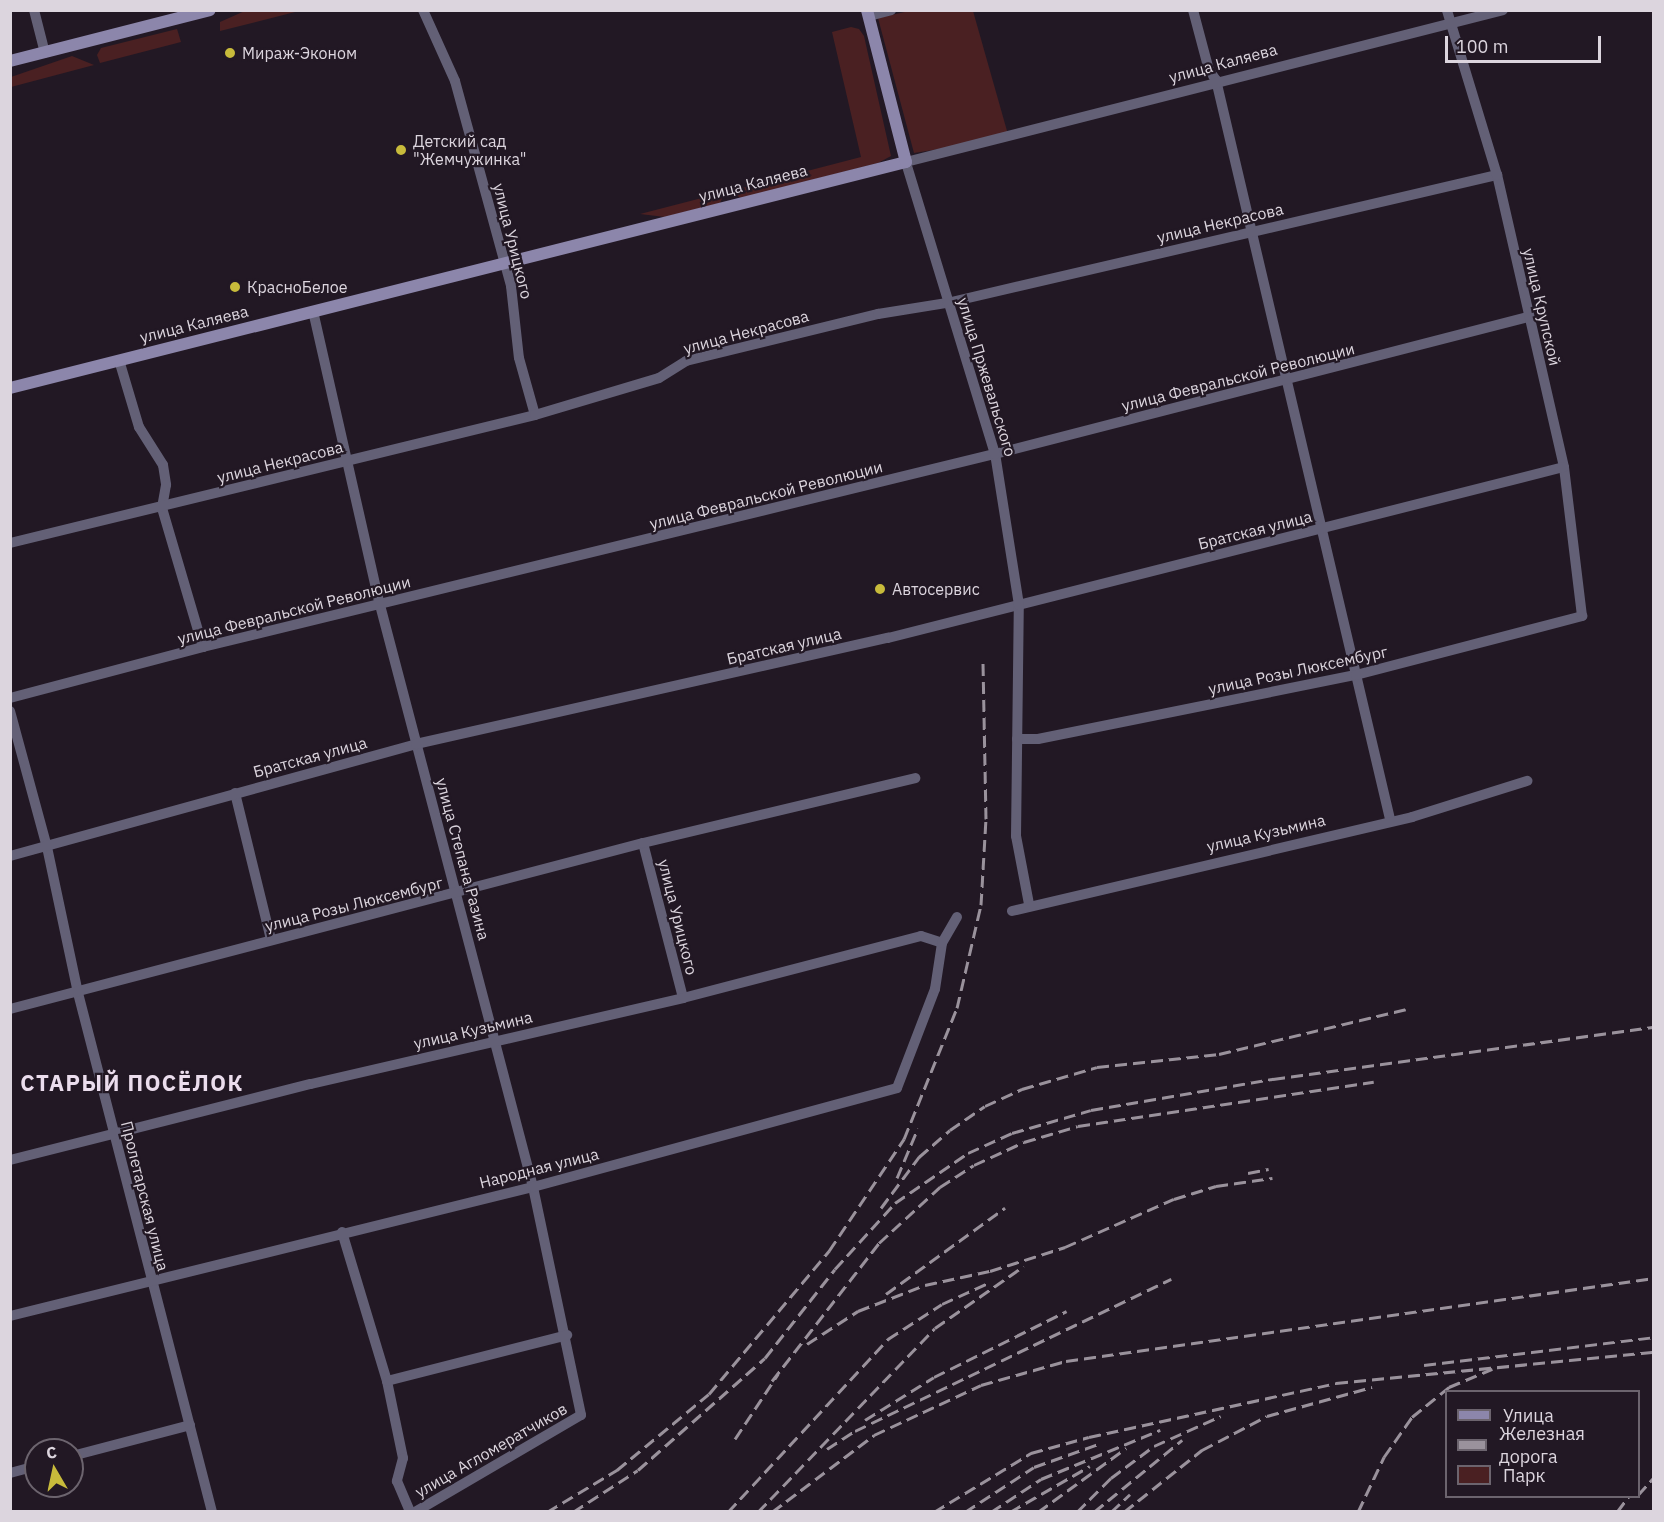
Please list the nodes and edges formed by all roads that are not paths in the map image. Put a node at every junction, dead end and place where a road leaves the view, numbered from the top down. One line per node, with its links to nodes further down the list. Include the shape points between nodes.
1 (34, 10): 10 (street)
2 (210, 10): 10 (street)
3 (423, 10): 16 (street, улица Урицкого, via 455,81)
4 (891, 10): 8 (street)
5 (1193, 10): 12 (street, via 1209,70)
6 (1448, 10): 9 (street, улица Крупской)
7 (1503, 10): 9 (street, улица Каляева)
8 (868, 13): 13 (street, улица Пржевальского)
9 (1452, 22): 12 (street, улица Каляева); 14 (street, улица Крупской)
10 (45, 53): 11 (street)
11 (10, 61)
12 (1216, 80): 13 (street, улица Каляева, via 1055,126); 15 (street)
13 (906, 162): 16 (street, улица Каляева); 17 (street, улица Пржевальского)
14 (1497, 175): 15 (street, улица Некрасова); 19 (street, улица Крупской)
15 (1252, 231): 17 (street, улица Некрасова); 21 (street)
16 (505, 262): 18 (street, улица Каляева); 23 (street, улица Урицкого, via 519,358)
17 (947, 303): 23 (street, улица Некрасова, via 878,314 686,361 659,378); 24 (street, улица Пржевальского)
18 (314, 311): 20 (street, улица Каляева); 25 (street, улица Степана Разина)
19 (1528, 317): 21 (street, улица Февральской Революции); 26 (street, улица Крупской)
20 (119, 360): 22 (street, улица Каляева); 27 (street, via 139,427 163,465 166,485)
21 (1289, 380): 24 (street, улица Февральской Революции); 28 (street)
22 (10, 388)
23 (535, 415): 25 (street, улица Некрасова)
24 (995, 454): 30 (street, улица Февральской Революции); 31 (street, улица Пржевальского)
25 (346, 461): 27 (street, улица Некрасова); 30 (street, улица Степана Разина)
26 (1564, 466): 28 (street, Братская улица); 32 (street, улица Крупской)
27 (162, 508): 29 (street, улица Некрасова); 33 (street)
28 (1322, 529): 31 (street, Братская улица); 34 (street)
29 (10, 543)
30 (380, 605): 33 (street, улица Февральской Революции); 38 (street, улица Степана Разина)
31 (1019, 605): 37 (street, улица Пржевальского); 38 (street, Братская улица)
32 (1582, 616): 34 (street, улица Розы Люксембург)
33 (203, 647): 35 (street, улица Февральской Революции)
34 (1356, 675): 37 (street, улица Розы Люксембург, via 1038,739); 42 (street)
35 (10, 698)
36 (10, 711): 44 (street, Пролетарская улица)
37 (1017, 739): 47 (street, улица Пржевальского, via 1016,836)
38 (416, 744): 41 (street, Братская улица); 46 (street, улица Степана Разина)
39 (915, 778): 43 (street, улица Розы Люксембург)
40 (1527, 781): 42 (street, улица Кузьмина, via 1412,817)
41 (235, 793): 44 (street, Братская улица); 50 (street)
42 (1390, 819): 47 (street, улица Кузьмина)
43 (643, 843): 46 (street, улица Розы Люксембург); 53 (street, улица Урицкого)
44 (47, 847): 45 (street, Братская улица); 52 (street, Пролетарская улица)
45 (10, 856)
46 (456, 894): 50 (street, улица Розы Люксембург); 55 (street, улица Степана Разина)
47 (1029, 904): 48 (street, улица Кузьмина)
48 (1012, 910)
49 (957, 917): 51 (street, Народная улица)
50 (271, 940): 52 (street, улица Розы Люксембург)
51 (942, 943): 53 (street, улица Кузьмина, via 921,936); 58 (street, Народная улица, via 935,989 897,1088)
52 (78, 993): 54 (street, улица Розы Люксембург); 56 (street, Пролетарская улица)
53 (683, 998): 55 (street, улица Кузьмина)
54 (10, 1010)
55 (496, 1040): 56 (street, улица Кузьмина); 58 (street, улица Степана Разина)
56 (115, 1135): 57 (street, улица Кузьмина); 60 (street, Пролетарская улица)
57 (10, 1160)
58 (533, 1187): 59 (street, Народная улица); 62 (street, улица Степана Разина)
59 (342, 1232): 60 (street, Народная улица); 63 (street)
60 (151, 1280): 61 (street, Народная улица); 65 (street, Пролетарская улица)
61 (10, 1316)
62 (567, 1335): 63 (street); 64 (street, улица Степана Разина)
63 (387, 1381): 68 (street, via 403,1458 397,1481)
64 (581, 1415): 69 (street, улица Агломератчиков)
65 (190, 1425): 66 (street); 67 (street, Пролетарская улица)
66 (84, 1453)
67 (212, 1512)
68 (410, 1512)
69 (415, 1512)

